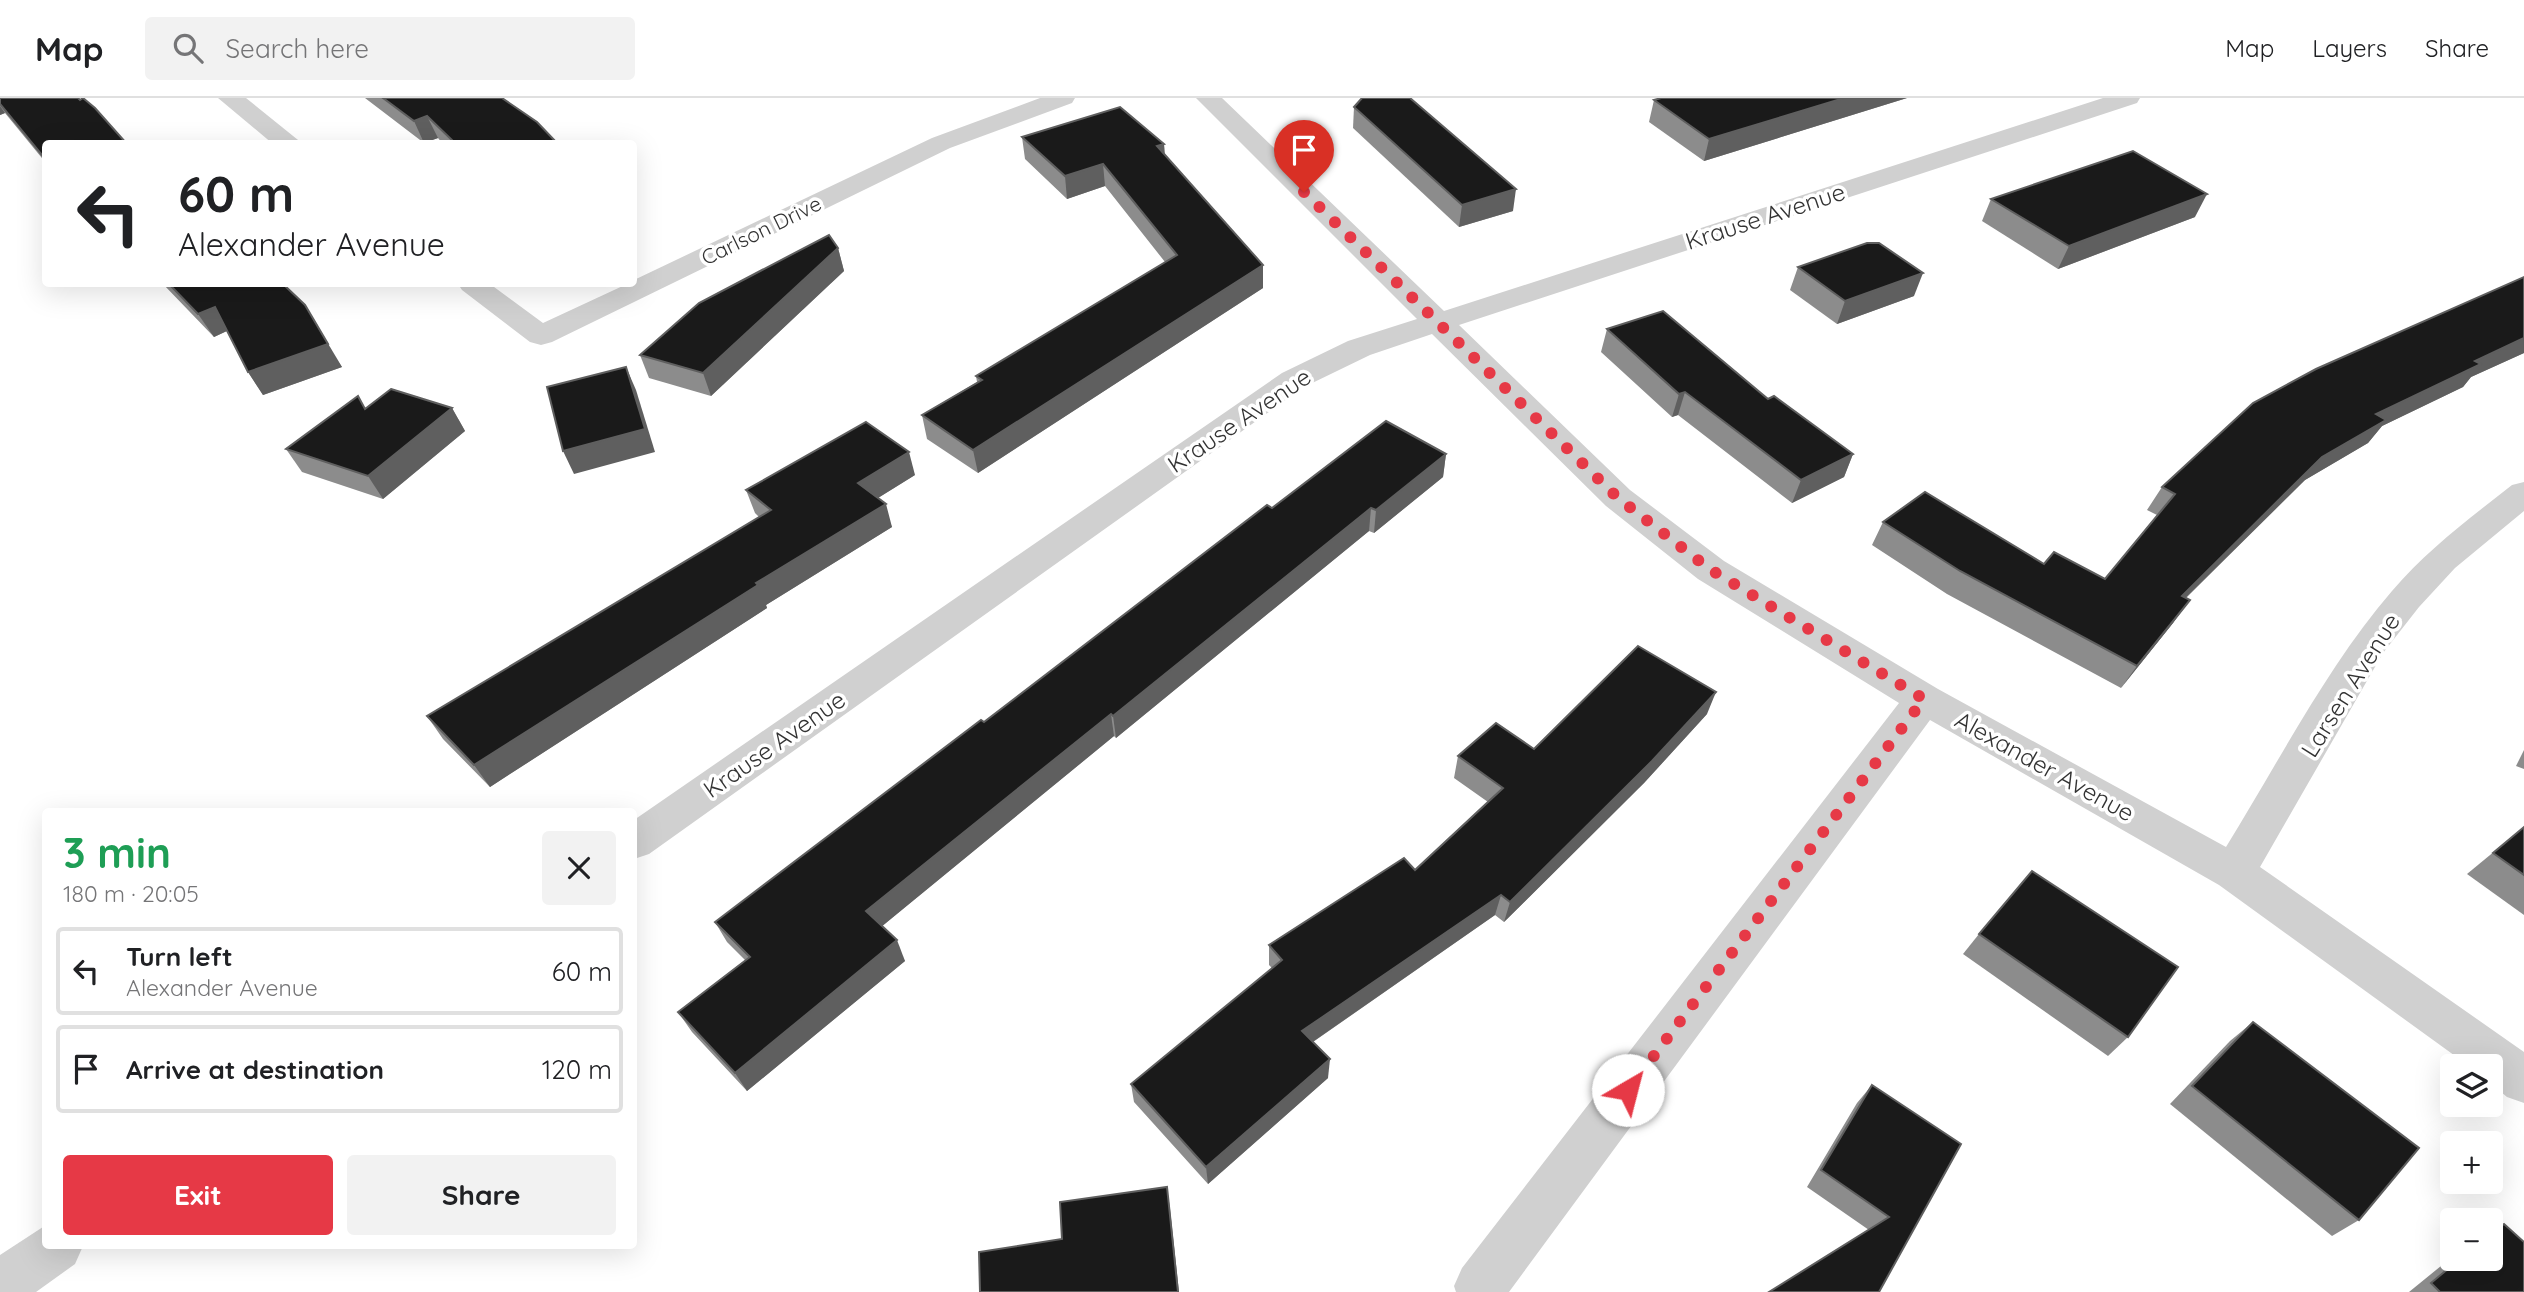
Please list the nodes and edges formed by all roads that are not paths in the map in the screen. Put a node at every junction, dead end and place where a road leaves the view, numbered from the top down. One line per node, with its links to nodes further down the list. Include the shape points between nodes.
1 (230, 98): 5 (street)
2 (1063, 98): 6 (street, Carlson Drive, via 941,143 541,336)
3 (1208, 98): 7 (street, Alexander Avenue)
4 (2128, 98): 7 (street, Krause Avenue)
5 (285, 140)
6 (476, 287)
7 (1438, 323): 9 (street, Alexander Avenue, via 1618,498 1659,530 1711,570); 10 (street, Krause Avenue, via 1359,348 1293,380)
8 (2524, 494): 11 (street, Larsen Avenue, via 2443,559 2370,643)
9 (1924, 699): 11 (street, Alexander Avenue); 15 (street, via 1480,1286)
10 (637, 840)
11 (2234, 872): 12 (street, Alexander Avenue)
12 (2524, 1081)
13 (53, 1249): 14 (street)
14 (0, 1286)
15 (1483, 1292)

